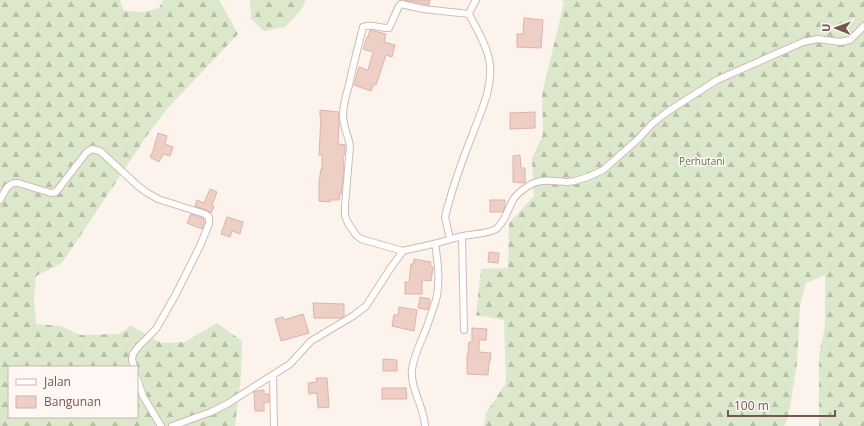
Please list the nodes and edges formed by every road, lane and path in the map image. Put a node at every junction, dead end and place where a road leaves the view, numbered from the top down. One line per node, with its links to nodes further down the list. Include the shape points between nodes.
1 (476, 0): 2 (street)
2 (469, 14): 6 (street, via 485,46 490,64 490,83 449,198 445,217); 8 (street, via 401,4 389,28 367,25 364,27 343,114 350,146 345,216 361,239)
3 (864, 26): 5 (street, via 850,40 840,42 818,39 803,42 717,80 667,112 603,170 574,181 533,183 514,199 495,229)
4 (0, 200): 10 (street, via 8,186 14,183 51,194 56,192 86,153 92,149 105,154 138,186 158,199 209,217 209,224 200,246 176,294 156,329 133,354)
5 (462, 236): 6 (street); 9 (street)
6 (450, 239): 7 (street)
7 (435, 244): 8 (street); 16 (street, via 438,261 436,297 413,361 412,372)
8 (404, 251): 11 (street, via 366,306 311,341 290,364)
9 (464, 330)
10 (134, 366)
11 (273, 375): 14 (street, via 227,404); 15 (street)
12 (138, 381): 13 (street, via 143,396)
13 (161, 426)
14 (172, 426)
15 (274, 426)
16 (425, 426)

